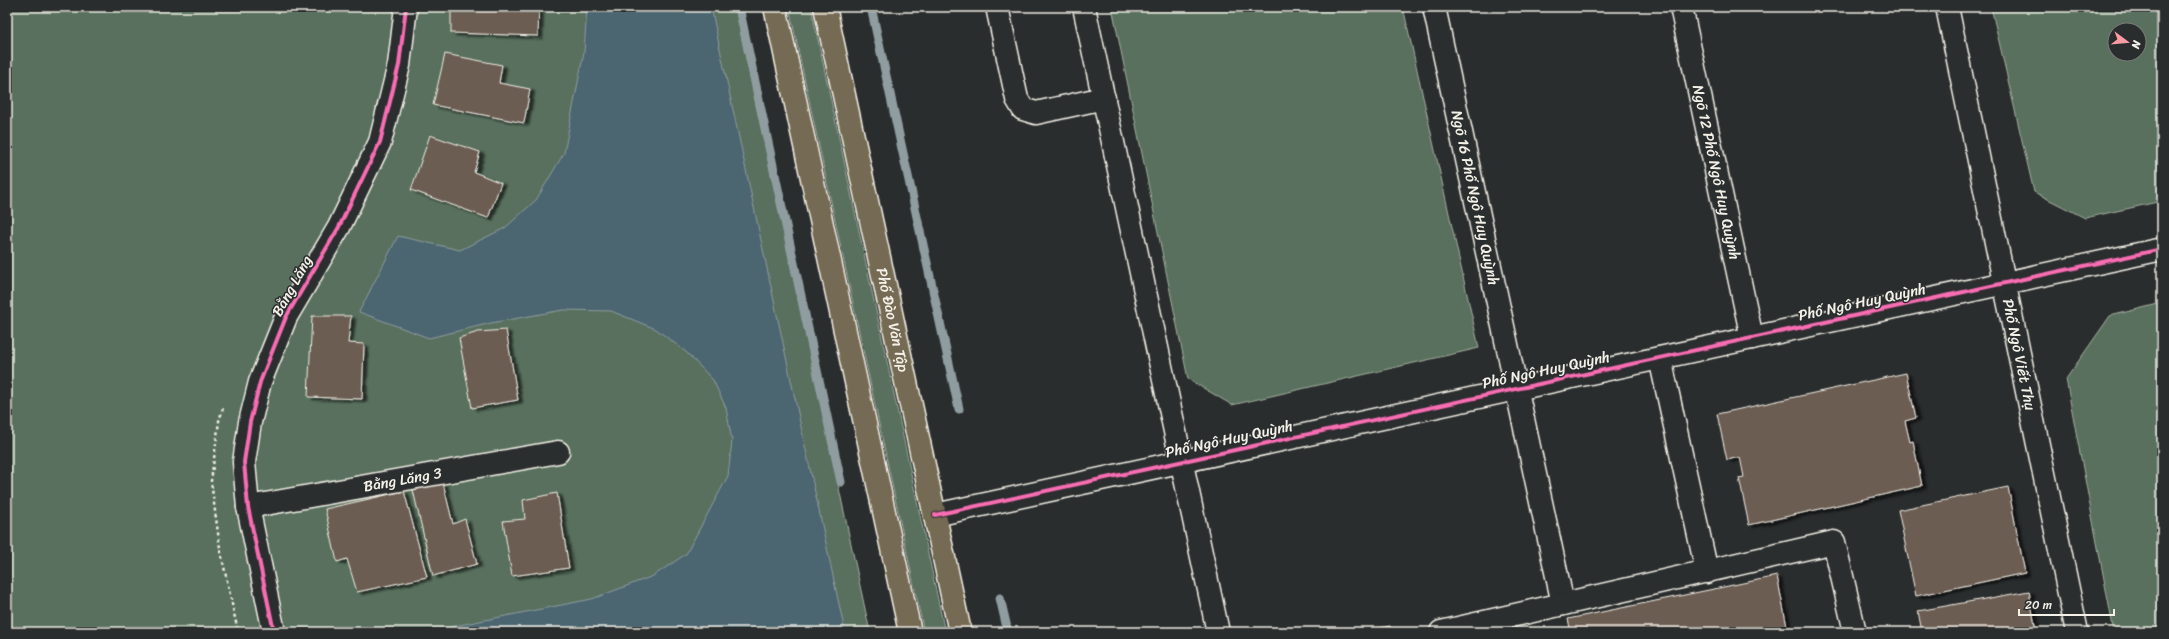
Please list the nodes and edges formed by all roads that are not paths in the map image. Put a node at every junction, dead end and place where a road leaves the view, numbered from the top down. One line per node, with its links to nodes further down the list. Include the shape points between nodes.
1 (406, 7): 17 (street, Bằng Lăng, via 399,65 380,142 339,227 286,317 260,382 244,462)
2 (775, 7): 22 (main road)
3 (826, 7): 18 (main road, Phố Đào Văn Tập)
4 (997, 7): 9 (street, via 1017,99 1023,109 1036,113)
5 (1084, 7): 9 (street)
6 (1434, 7): 14 (street, Ngõ 16 Phố Ngô Huy Quỳnh)
7 (1681, 7): 12 (street, Ngõ 12 Phố Ngô Huy Quỳnh)
8 (1947, 7): 11 (street, Phố Ngô Viết Thụ)
9 (1104, 98): 16 (street)
10 (2162, 249): 11 (street, Phố Ngô Huy Quỳnh)
11 (2004, 283): 12 (street, Phố Ngô Huy Quỳnh); 27 (street, Phố Ngô Viết Thụ)
12 (1752, 338): 13 (street, Phố Ngô Huy Quỳnh)
13 (1660, 358): 14 (street, Phố Ngô Huy Quỳnh); 19 (street)
14 (1516, 389): 16 (street, Phố Ngô Huy Quỳnh); 20 (street, Ngõ 16 Phố Ngô Huy Quỳnh)
15 (558, 452): 17 (street, Bằng Lăng 3)
16 (1181, 462): 18 (street, Phố Ngô Huy Quỳnh); 24 (street)
17 (248, 507): 21 (street, Bằng Lăng)
18 (935, 515): 23 (main road, Phố Đào Văn Tập)
19 (1707, 572): 20 (street); 26 (street, via 1834,542)
20 (1563, 604): 25 (street)
21 (274, 632)
22 (910, 632)
23 (960, 632)
24 (1218, 632)
25 (1441, 632)
26 (1855, 632)
27 (2077, 632)

